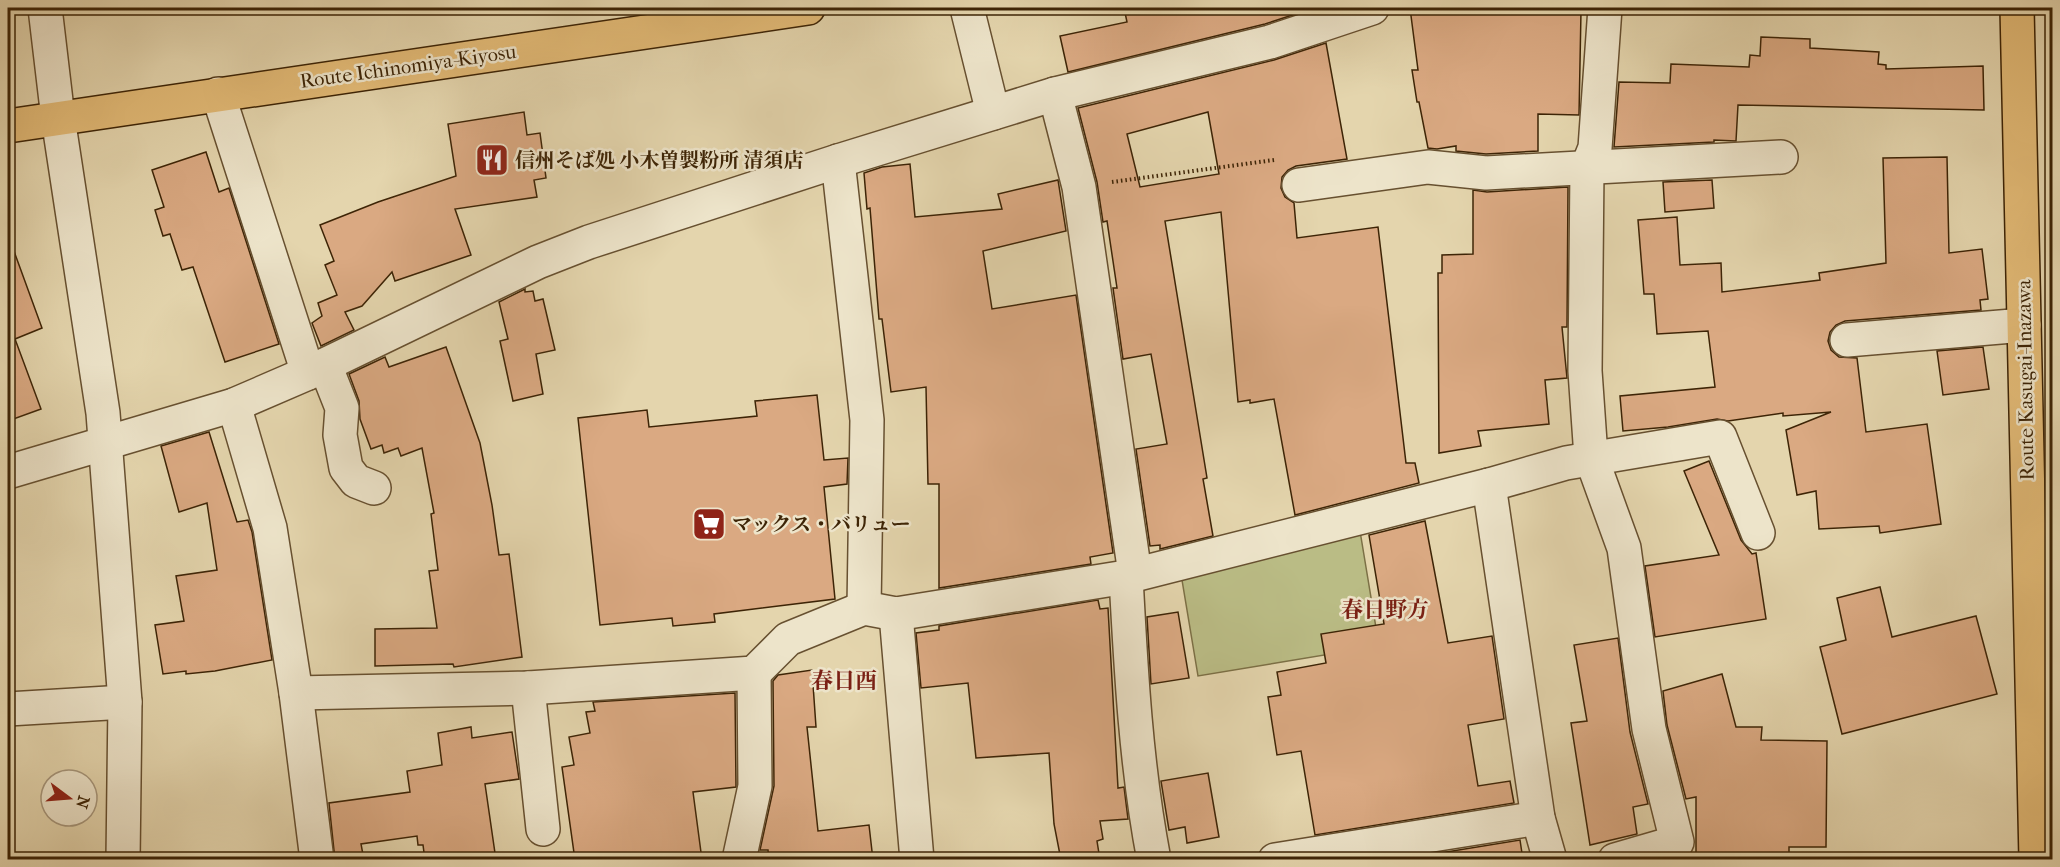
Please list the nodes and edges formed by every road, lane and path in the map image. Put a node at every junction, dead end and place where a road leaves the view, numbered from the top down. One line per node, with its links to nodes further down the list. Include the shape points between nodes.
1 (45, 8): 10 (street)
2 (798, 8): 8 (main road, Route Ichinomiya-Kiyosu)
3 (967, 8): 9 (street)
4 (1372, 8): 7 (street, via 1270,42)
5 (1605, 8): 14 (street, via 1595,148)
6 (2017, 8): 17 (main road, Route Kasugai-Inazawa)
7 (1055, 93): 9 (street); 16 (street)
8 (218, 94): 10 (main road, Route Ichinomiya-Kiyosu); 19 (street)
9 (993, 113): 13 (street)
10 (58, 118): 11 (main road, Route Ichinomiya-Kiyosu); 21 (street)
11 (8, 126)
12 (1781, 157): 14 (street)
13 (838, 161): 19 (street, via 548,258); 28 (street, via 867,420)
14 (1587, 168): 15 (street, via 1486,173 1428,167); 22 (street, via 1585,371)
15 (1299, 185): 16 (path, via 1291,158)
16 (1079, 186): 27 (street)
17 (2024, 325): 18 (street); 46 (main road, Route Kasugai-Inazawa)
18 (1847, 340)
19 (316, 369): 20 (street); 25 (street, via 342,408 340,435 346,468 356,481)
20 (234, 405): 21 (street); 32 (street, via 270,528)
21 (106, 442): 23 (street); 33 (street)
22 (1591, 457): 24 (street); 26 (street, via 1720,437); 45 (street, via 1624,548 1649,729 1677,842)
23 (8, 472)
24 (1489, 485): 27 (street); 35 (street)
25 (374, 488)
26 (1758, 533)
27 (1131, 575): 29 (street); 42 (street, via 1132,696)
28 (864, 608): 29 (street); 30 (street, via 788,639)
29 (896, 614): 41 (street)
30 (754, 673): 31 (street); 40 (street, via 755,786)
31 (528, 688): 32 (street); 36 (street)
32 (296, 693): 39 (street)
33 (125, 702): 34 (street); 38 (street)
34 (8, 709)
35 (1538, 818): 37 (street); 44 (street)
36 (543, 829)
37 (1328, 855): 43 (street)
38 (123, 860)
39 (316, 860)
40 (739, 860)
41 (917, 860)
42 (1154, 860)
43 (1275, 860)
44 (1550, 860)
45 (1615, 860)
46 (2036, 860)

